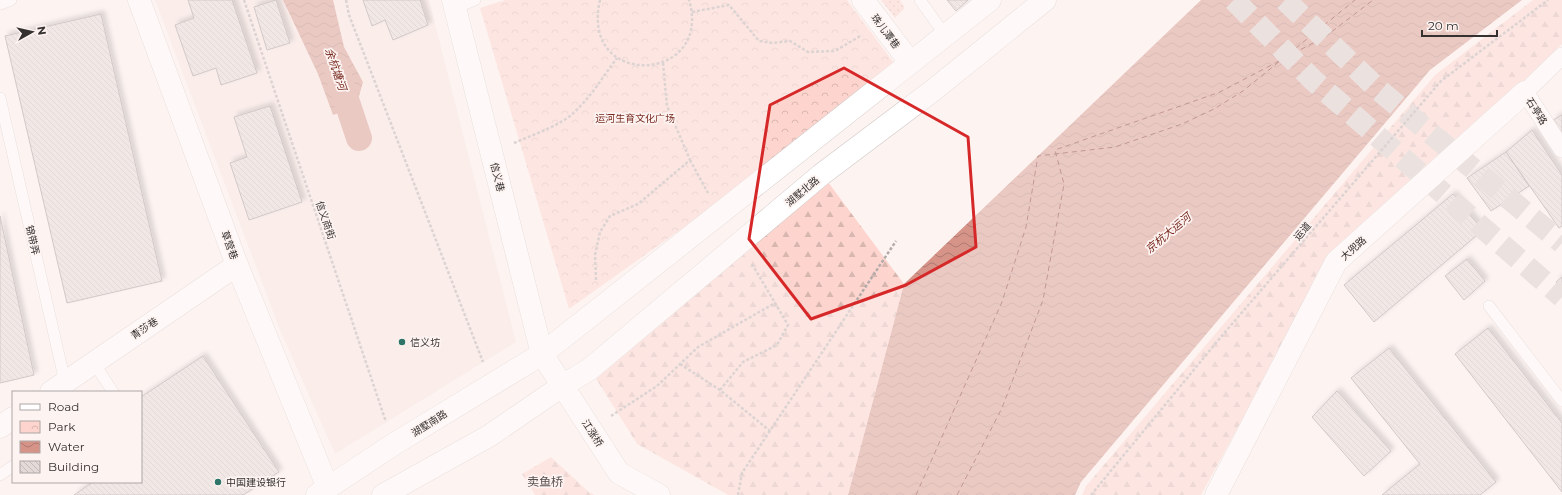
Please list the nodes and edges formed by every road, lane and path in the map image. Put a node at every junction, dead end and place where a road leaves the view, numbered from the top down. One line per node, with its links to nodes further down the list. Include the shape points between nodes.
1 (11, 0): 13 (lane)
2 (139, 0): 30 (street, 草营巷)
3 (244, 0): 47 (path, 信义商街)
4 (346, 0): 37 (path, via 352,23)
5 (475, 0): 14 (lane)
6 (600, 0): 19 (path, via 598,32)
7 (689, 0): 15 (path)
8 (863, 0): 16 (street, 珠儿潭巷)
9 (920, 0): 17 (lane)
10 (990, 0): 17 (street)
11 (1045, 0): 29 (street, 湖墅北路, via 931,92 822,174)
12 (1548, 0): 54 (path, 运道, via 1441,81 1220,338)
13 (0, 4)
14 (454, 4): 25 (street, 信义巷)
15 (692, 12): 16 (path, via 730,6 759,41 790,41 808,52 836,51); 21 (path, via 692,28 686,42 676,55)
16 (881, 24): 20 (street, 珠儿潭巷)
17 (945, 35): 20 (street)
18 (1562, 56): 22 (street, 大兜路)
19 (617, 58): 21 (path, via 631,64 647,66); 25 (path, via 590,96 569,116 549,128)
20 (910, 62): 27 (street)
21 (663, 63): 26 (path, via 667,106)
22 (1525, 92): 24 (street, 石亭路); 55 (street, 大兜路, via 1336,262)
23 (0, 98): 39 (lane, 锦带弄)
24 (1562, 149)
25 (492, 152): 34 (street, 信义巷)
26 (690, 160): 27 (path); 33 (path, via 638,204 610,216 600,232 595,255)
27 (720, 214): 33 (street)
28 (896, 241): 46 (path)
29 (740, 243): 31 (path); 38 (street, 湖墅北路, via 590,369)
30 (237, 265): 35 (street, 青莎巷); 50 (street, 草营巷)
31 (775, 303): 36 (path, via 698,347); 40 (path, via 788,325 777,345 743,362)
32 (1489, 306): 42 (lane)
33 (597, 311): 34 (street)
34 (542, 354): 37 (street, 湖墅南路); 38 (street, 江涨桥)
35 (94, 363): 39 (street, 青莎巷); 41 (lane)
36 (680, 364): 40 (path); 45 (path, via 657,386)
37 (491, 384): 47 (street, 湖墅南路)
38 (562, 386): 45 (street, 江涨桥); 51 (street, via 489,436)
39 (58, 387)
40 (720, 390): 46 (path)
41 (112, 391)
42 (1562, 401)
43 (12, 419): 44 (street)
44 (0, 427)
45 (590, 429): 52 (street, 江涨桥, via 619,473)
46 (770, 431): 53 (path, via 742,473)
47 (394, 444): 50 (street, 湖墅南路)
48 (12, 467): 49 (lane)
49 (0, 476)
50 (322, 492)
51 (383, 495)
52 (659, 495)
53 (738, 495)
54 (1091, 495)
55 (1216, 495)

